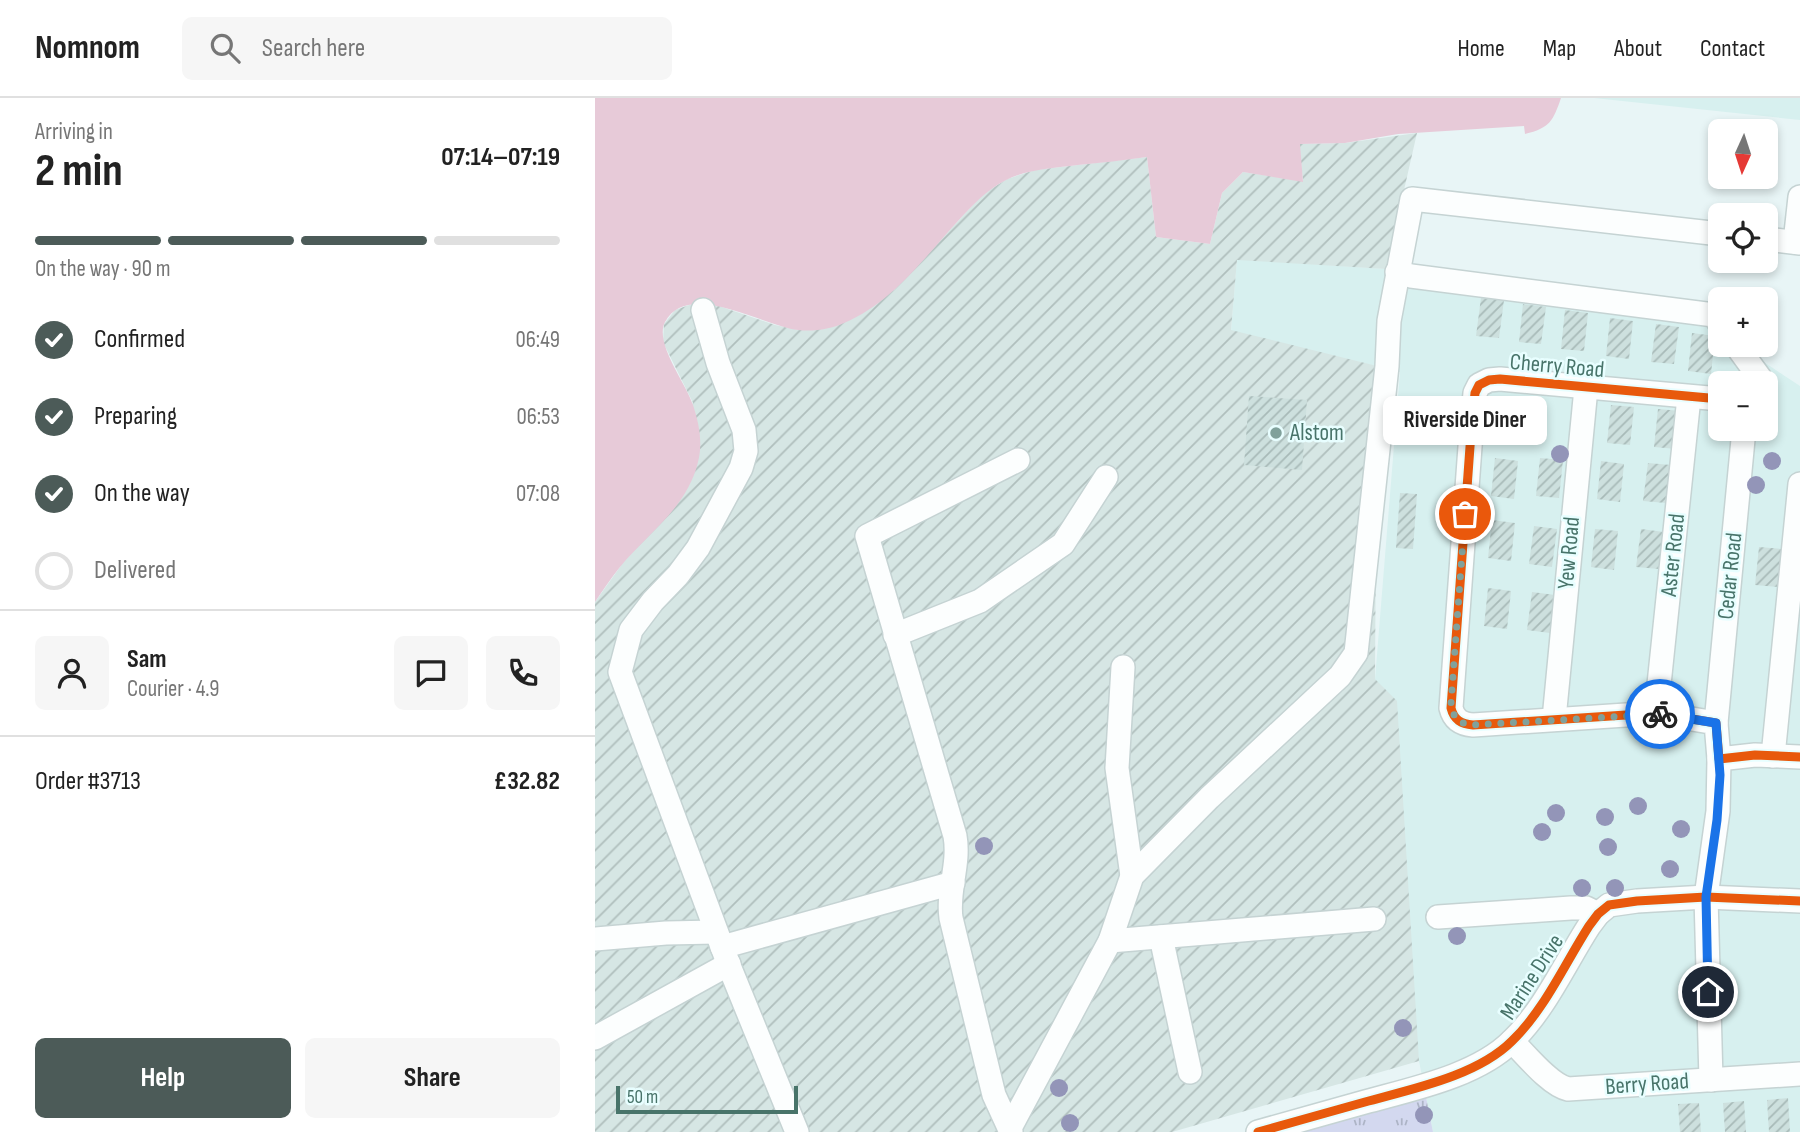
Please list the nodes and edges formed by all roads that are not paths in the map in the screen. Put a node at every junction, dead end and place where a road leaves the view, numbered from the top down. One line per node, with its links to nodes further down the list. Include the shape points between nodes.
1 (1800, 197): 4 (street)
2 (1708, 233): 5 (street, via 1412,200)
3 (1778, 240): 4 (street)
4 (1798, 243)
5 (1397, 272): 7 (street); 23 (street, via 1356,653 1340,676)
6 (703, 310): 33 (street, via 744,429 744,463 698,548 631,630 620,672)
7 (1708, 315)
8 (1586, 388): 9 (street, Cherry Road); 18 (street, Yew Road); 18 (street, Cherry Road, via 1493,379 1477,388 1473,407 1453,715 1459,722 1473,725)
9 (1689, 397): 10 (street, Cherry Road); 17 (street, Aster Road)
10 (1708, 398)
11 (1743, 441): 19 (street, Cedar Road)
12 (1018, 460): 15 (street, via 866,536)
13 (1106, 477): 15 (street, via 1063,544 980,601)
14 (1800, 484): 20 (street)
15 (895, 635): 24 (street, via 955,836)
16 (1123, 667): 23 (street, via 1117,768)
17 (1656, 713): 18 (street, Cherry Road); 19 (street, Cherry Road)
18 (1554, 719)
19 (1716, 723): 22 (street)
20 (1773, 756): 21 (street); 22 (street)
21 (1800, 757)
22 (1720, 759): 25 (street)
23 (1132, 876): 32 (street)
24 (953, 883): 33 (street); 39 (street, via 951,918 993,1095)
25 (1706, 897): 26 (street); 27 (street, via 1612,904); 38 (street)
26 (1800, 901)
27 (1598, 914): 28 (street, via 1571,908); 35 (street, Marine Drive, via 1549,995)
28 (1438, 917)
29 (1374, 919): 30 (street)
30 (1161, 937): 32 (street); 36 (street)
31 (595, 939): 33 (street, via 666,933)
32 (1110, 941): 39 (street)
33 (722, 948): 34 (street); 40 (street)
34 (595, 1038)
35 (1512, 1041): 38 (street, Berry Road, via 1564,1088); 41 (street, Marine Drive, via 1456,1074)
36 (1190, 1072)
37 (1800, 1074): 38 (street, Berry Road)
38 (1711, 1080)
39 (1010, 1130)
40 (797, 1132)
41 (1258, 1132)

